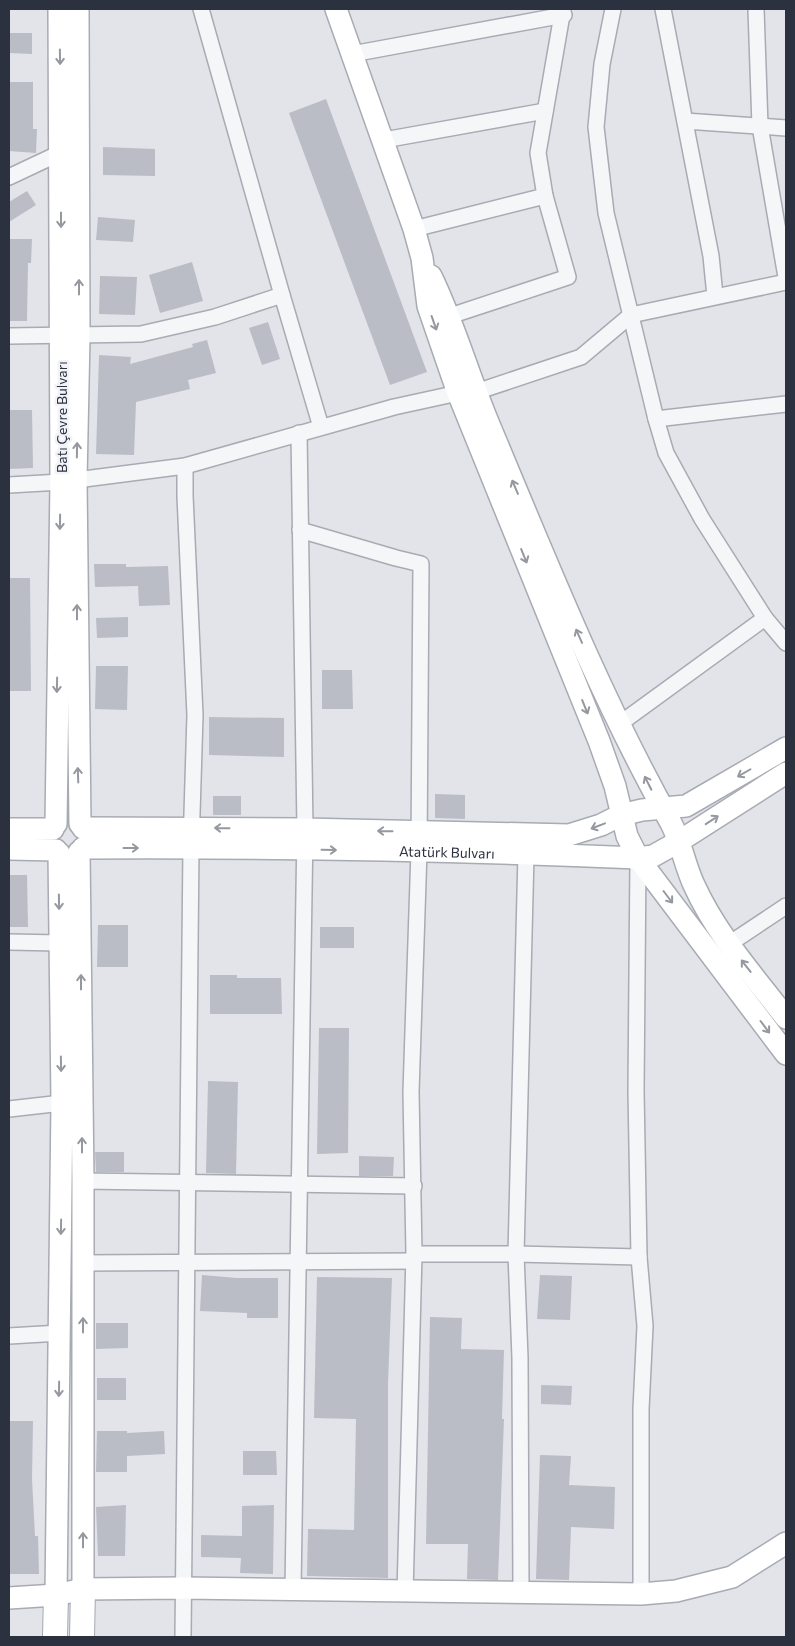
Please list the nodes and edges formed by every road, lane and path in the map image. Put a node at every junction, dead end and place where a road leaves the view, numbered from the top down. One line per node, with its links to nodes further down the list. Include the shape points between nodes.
1 (59, 9): 15 (main road, Batı Çevre Bulvarı, one-way to 15)
2 (78, 9): 27 (main road, Batı Çevre Bulvarı, one-way to 2)
3 (201, 9): 22 (street)
4 (336, 9): 9 (main road)
5 (613, 9): 24 (street, via 602,64 596,128 606,213)
6 (663, 9): 11 (street)
7 (756, 9): 12 (street)
8 (564, 12): 9 (street); 10 (street)
9 (352, 54): 14 (main road)
10 (545, 111): 14 (street); 17 (street, via 538,153)
11 (685, 121): 12 (street); 23 (street, via 711,256)
12 (760, 126): 13 (street); 20 (street)
13 (786, 128)
14 (384, 140): 18 (main road)
15 (62, 152): 16 (street); 27 (main road, Batı Çevre Bulvarı, one-way to 27)
16 (9, 176)
17 (545, 196): 18 (street); 25 (street, via 568,277)
18 (414, 229): 19 (main road)
19 (422, 258): 25 (main road); 28 (main road, one-way to 28, via 428,306)
20 (786, 277)
21 (786, 282): 23 (street)
22 (282, 295): 27 (street, via 215,317 140,334); 31 (street)
23 (715, 296): 24 (street)
24 (631, 315): 28 (street, via 581,357); 30 (street)
25 (450, 316): 28 (main road)
26 (9, 336): 27 (street)
27 (70, 336): 34 (main road, Batı Çevre Bulvarı)
28 (467, 392): 31 (street); 39 (main road, one-way to 28); 43 (main road, one-way to 43, via 599,741 615,786)
29 (786, 404): 30 (street)
30 (656, 419): 37 (street, via 666,453 702,519)
31 (322, 427): 32 (street)
32 (299, 433): 33 (street); 36 (street)
33 (185, 466): 34 (street); 46 (street, via 195,715)
34 (69, 481): 35 (street); 44 (main road, Batı Çevre Bulvarı, one-way to 44); 49 (main road, Batı Çevre Bulvarı, one-way to 34)
35 (9, 485)
36 (300, 530): 47 (street); 48 (street, via 421,564)
37 (766, 618): 38 (street); 39 (street)
38 (786, 643)
39 (618, 725): 42 (main road, one-way to 39)
40 (786, 748): 42 (main road, Atatürk Bulvarı, one-way to 42, via 686,806)
41 (786, 773): 50 (main road, Atatürk Bulvarı, one-way to 41)
42 (661, 809): 43 (main road, Atatürk Bulvarı); 50 (main road)
43 (621, 815): 48 (main road, Atatürk Bulvarı, one-way to 48, via 569,835); 53 (main road)
44 (54, 826): 45 (main road); 49 (main road, via 65,820)
45 (9, 828)
46 (191, 837): 47 (main road, Atatürk Bulvarı); 49 (main road, Atatürk Bulvarı); 63 (street)
47 (305, 839): 48 (main road, Atatürk Bulvarı); 64 (street)
48 (419, 841): 52 (main road, Atatürk Bulvarı); 65 (street, via 411,1092)
49 (73, 842): 51 (main road, Atatürk Bulvarı); 56 (main road, one-way to 56); 62 (main road, one-way to 49)
50 (678, 842): 53 (main road, Atatürk Bulvarı, via 653,856); 57 (main road, via 694,887)
51 (9, 849)
52 (526, 854): 53 (main road, Atatürk Bulvarı); 66 (street)
53 (638, 858): 59 (main road, one-way to 59); 68 (street, via 636,1091)
54 (786, 906): 57 (street)
55 (9, 942): 56 (street)
56 (59, 943): 60 (main road, one-way to 60)
57 (729, 944): 58 (main road, one-way to 57)
58 (786, 1018)
59 (786, 1054)
60 (62, 1103): 61 (street); 72 (main road, one-way to 72)
61 (9, 1109)
62 (83, 1181): 63 (street); 71 (main road)
63 (187, 1182): 64 (street); 69 (street)
64 (300, 1186): 65 (street); 70 (street)
65 (414, 1186): 67 (street)
66 (516, 1254): 67 (street); 68 (street); 78 (street)
67 (413, 1257): 70 (street); 79 (street)
68 (639, 1257): 80 (street, via 645,1326 641,1409)
69 (187, 1262): 70 (street); 71 (street); 75 (street)
70 (299, 1262): 77 (street)
71 (83, 1263): 76 (main road, one-way to 71)
72 (60, 1332): 73 (street); 81 (main road, one-way to 81)
73 (9, 1336)
74 (786, 1543): 80 (main road, via 732,1577 676,1591)
75 (183, 1588): 76 (main road); 77 (main road); 85 (street)
76 (83, 1589): 81 (main road); 84 (main road)
77 (293, 1589): 79 (main road)
78 (521, 1591): 79 (main road); 80 (main road)
79 (405, 1593)
80 (641, 1594)
81 (56, 1595): 82 (main road); 83 (main road)
82 (9, 1598)
83 (55, 1637)
84 (82, 1637)
85 (183, 1637)

